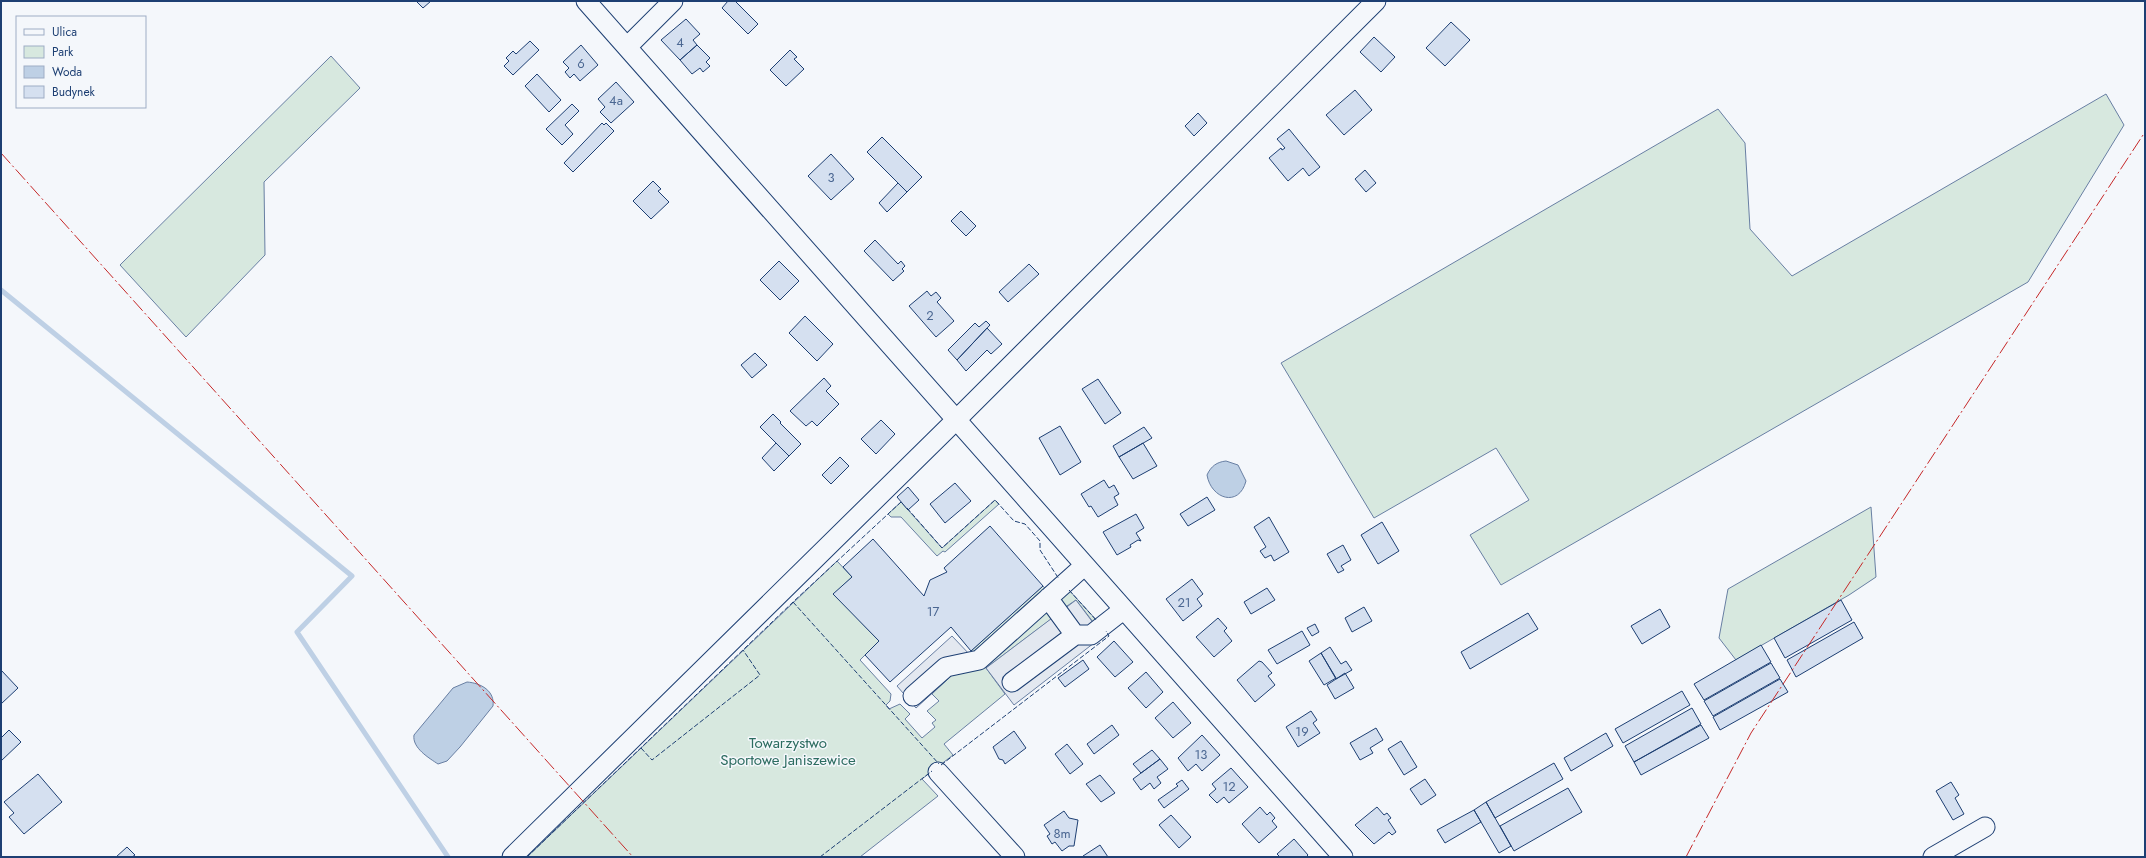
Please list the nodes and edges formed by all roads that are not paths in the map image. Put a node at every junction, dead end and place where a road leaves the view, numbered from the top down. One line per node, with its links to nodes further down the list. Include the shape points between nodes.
1 (586, 1): 4 (street)
2 (673, 1): 4 (street)
3 (1376, 1): 5 (street)
4 (627, 47): 5 (street)
5 (956, 420): 6 (street); 14 (street)
6 (1084, 566): 7 (street); 8 (street)
7 (1048, 598): 9 (street); 11 (street, via 979,660 946,667)
8 (1123, 610): 9 (street, via 1091,634); 16 (street)
9 (1075, 634): 10 (street)
10 (1012, 682)
11 (913, 696)
12 (938, 772): 15 (street)
13 (1985, 827): 17 (street)
14 (512, 857)
15 (1014, 857)
16 (1343, 857)
17 (1933, 857)

